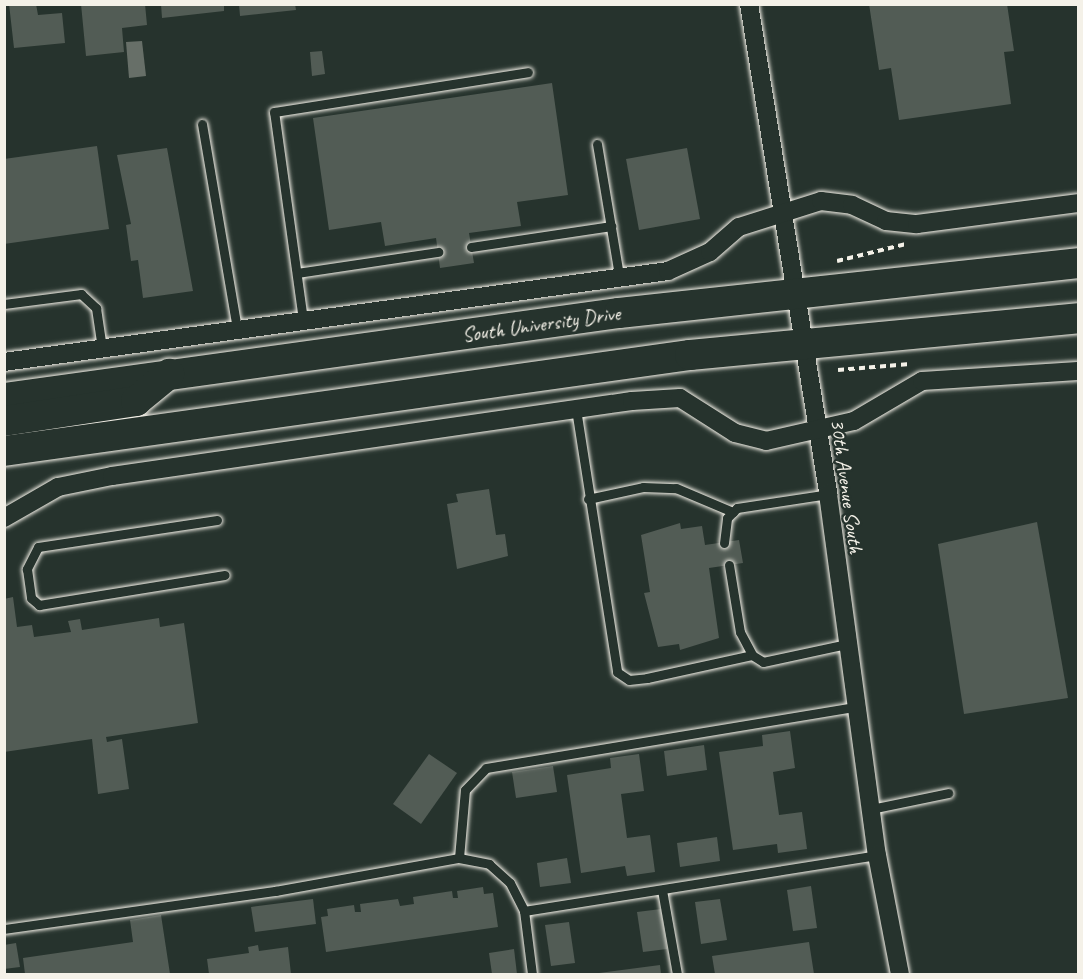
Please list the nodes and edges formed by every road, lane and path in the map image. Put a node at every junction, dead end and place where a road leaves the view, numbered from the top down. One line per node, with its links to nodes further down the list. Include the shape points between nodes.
1 (749, 4): 6 (street, 30th Avenue South)
2 (528, 72): 11 (lane, via 274,112)
3 (202, 124): 17 (lane)
4 (597, 144): 7 (lane)
5 (1078, 202): 6 (street, via 917,224 886,221 852,205 821,201)
6 (785, 212): 12 (street, via 739,227 710,252 668,271); 13 (street, 30th Avenue South)
7 (611, 226): 8 (lane); 12 (lane)
8 (471, 247)
9 (438, 252): 11 (lane)
10 (1078, 264): 13 (main road, South University Drive)
11 (297, 273): 16 (lane)
12 (620, 276): 16 (street)
13 (797, 295): 18 (street, 30th Avenue South); 22 (main road, South University Drive, via 619,313)
14 (4, 304): 19 (lane, via 81,294 96,308)
15 (1078, 318): 18 (main road)
16 (303, 320): 17 (street)
17 (237, 329): 19 (street)
18 (804, 344): 26 (street, 30th Avenue South); 27 (main road)
19 (102, 348): 20 (street)
20 (4, 362)
21 (1078, 371): 26 (street, via 922,381 858,419)
22 (169, 374): 23 (main road, South University Drive); 25 (main road, via 136,401)
23 (4, 398)
24 (576, 409): 26 (street, via 680,398 752,441); 29 (lane); 31 (street, via 80,482 58,487)
25 (4, 421)
26 (816, 430): 28 (street, 30th Avenue South)
27 (4, 451)
28 (828, 494): 30 (lane); 36 (street, 30th Avenue South)
29 (588, 500): 30 (lane, via 643,487 676,488); 37 (lane, via 617,672 629,680 647,678)
30 (733, 512): 33 (lane)
31 (4, 518)
32 (217, 520): 35 (lane, via 38,547 27,568 32,598 39,605)
33 (724, 543)
34 (729, 565): 37 (lane, via 740,632)
35 (225, 575)
36 (846, 644): 37 (lane, via 763,662); 38 (street, 30th Avenue South)
37 (752, 655)
38 (855, 707): 40 (street, 30th Avenue South); 42 (lane, via 486,768 465,789)
39 (948, 793): 40 (lane)
40 (871, 809): 41 (street, 30th Avenue South)
41 (877, 855): 43 (lane); 48 (street, 30th Avenue South)
42 (459, 858): 44 (lane, via 489,864 510,882); 45 (lane, via 275,891)
43 (662, 890): 44 (lane); 47 (lane)
44 (524, 912): 46 (lane)
45 (4, 929)
46 (532, 975)
47 (677, 975)
48 (900, 975)

